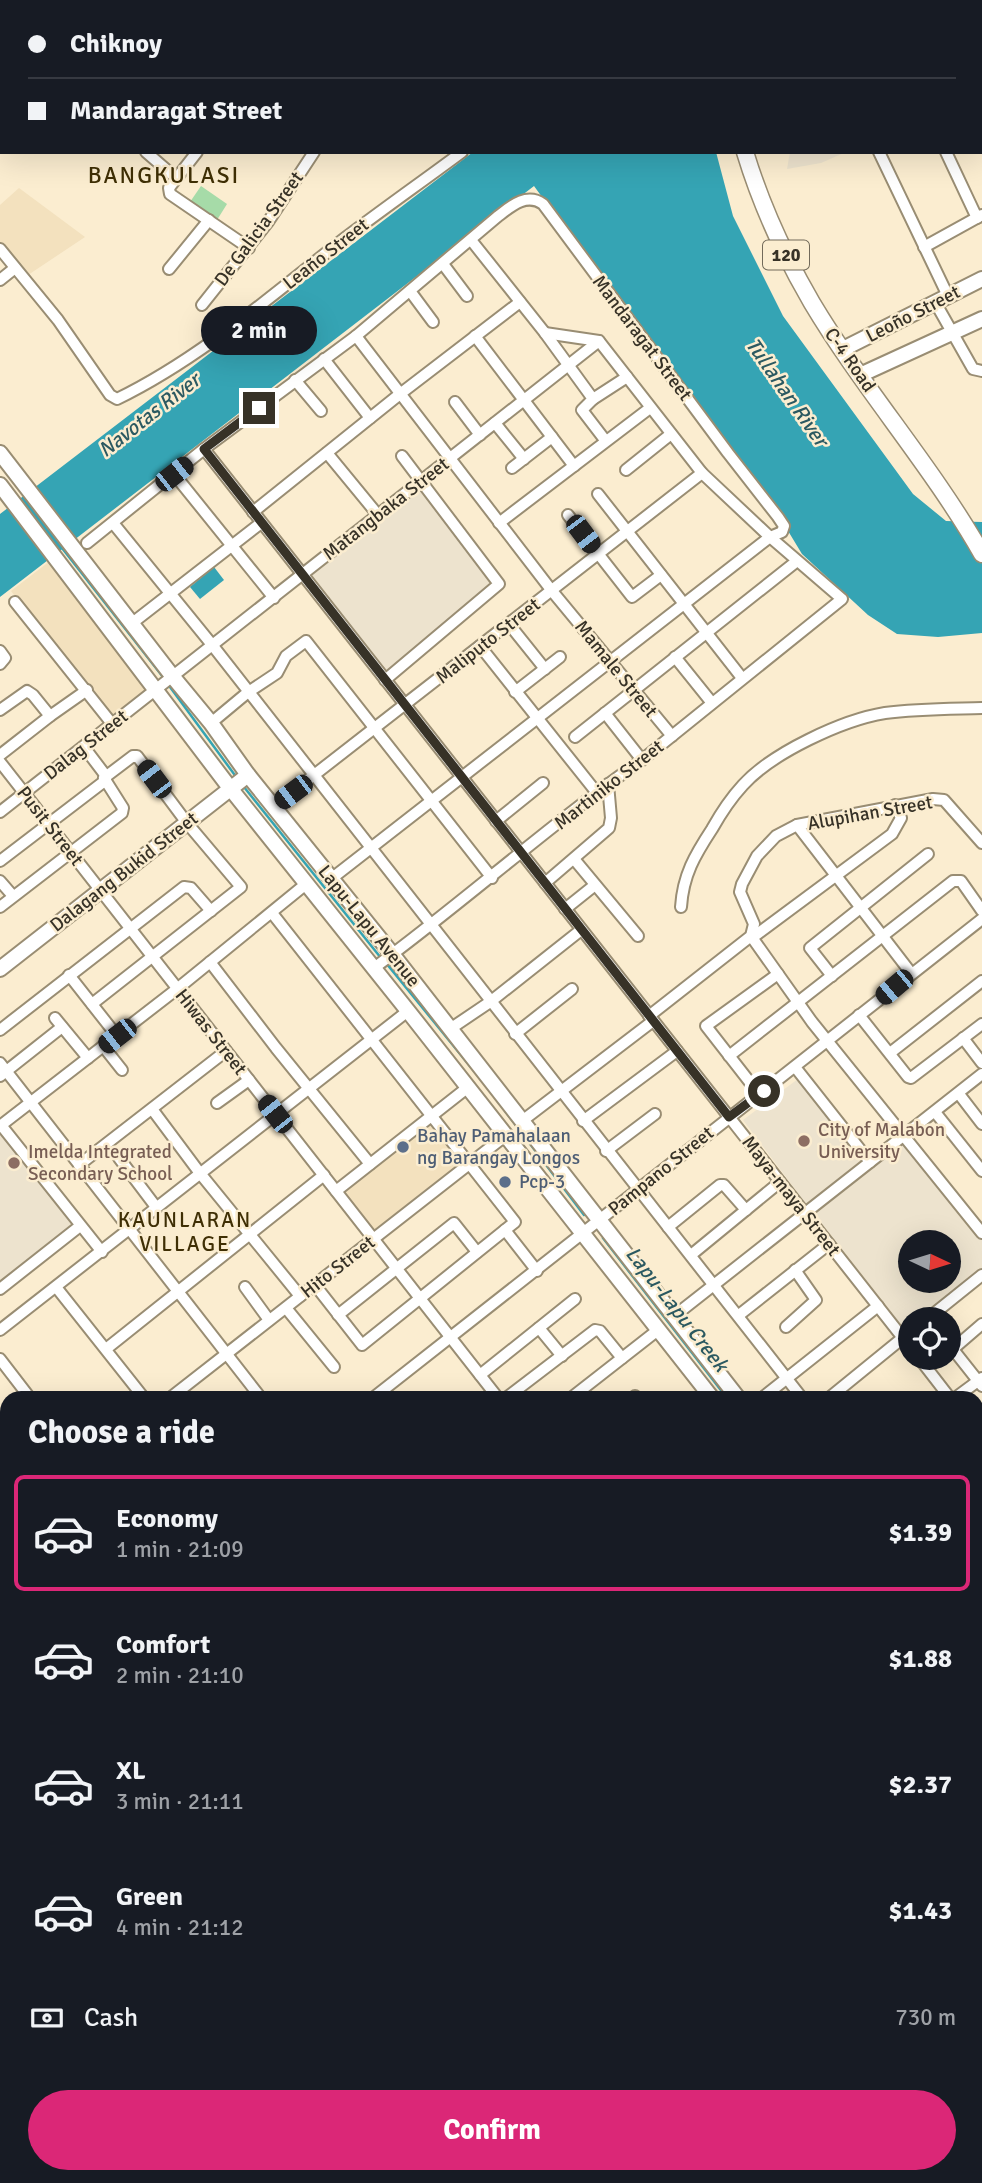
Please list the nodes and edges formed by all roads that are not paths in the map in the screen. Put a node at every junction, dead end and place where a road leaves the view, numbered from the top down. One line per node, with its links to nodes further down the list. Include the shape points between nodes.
1 (148, 154): 8 (street)
2 (195, 154): 8 (street)
3 (313, 154): 13 (street, De Galicia Street)
4 (459, 154): 16 (street, Leaño Street, via 260,307 117,399)
5 (746, 154): 32 (highway, C-4 Road / 120, via 783,250)
6 (880, 154): 12 (street)
7 (947, 154): 9 (street)
8 (176, 178): 10 (street, via 169,191)
9 (980, 217): 12 (street)
10 (209, 220): 13 (street); 17 (street)
11 (471, 240): 15 (street, Mandaragat Street); 23 (street); 72 (street, Mandaragat Street, via 521,201 535,199 543,204 778,517 784,529)
12 (923, 247): 22 (street)
13 (249, 248): 24 (street, De Galicia Street)
14 (0, 249): 16 (street)
15 (443, 264): 20 (street, Mandaragat Street); 21 (street)
16 (15, 268): 19 (street)
17 (169, 269)
18 (982, 279): 22 (main road, Leoño Street)
19 (0, 280)
20 (410, 291): 26 (street); 29 (street, Mandaragat Street)
21 (467, 296)
22 (942, 299): 28 (street); 32 (main road, Leoño Street)
23 (520, 302): 27 (street); 30 (street)
24 (202, 305)
25 (982, 319): 28 (main road)
26 (433, 322)
27 (545, 333): 31 (street, Mandaragat Street); 34 (street)
28 (950, 333): 35 (street, via 973,369); 36 (main road)
29 (356, 336): 33 (street, Mandaragat Street); 39 (street, Mamale Street)
30 (475, 336): 39 (street); 40 (street)
31 (599, 341): 34 (street, Matangbaka Street); 37 (street, Mandaragat Street)
32 (843, 349): 36 (highway, C-4 Road / 120)
33 (324, 359): 38 (street, Mandaragat Street); 45 (street)
34 (569, 365): 40 (street, Matangbaka Street); 41 (street)
35 (980, 371)
36 (860, 375): 76 (highway, C-4 Road / 120, via 956,508)
37 (627, 377): 41 (street); 43 (street, Mandaragat Street)
38 (295, 380): 44 (street); 51 (street, Mandaragat Street)
39 (400, 394): 45 (street); 55 (street, Mamale Street)
40 (524, 400): 46 (street, Matangbaka Street); 49 (street)
41 (593, 400): 50 (street, via 582,410)
42 (455, 402): 48 (street)
43 (650, 408): 47 (street, Mandaragat Street); 50 (street)
44 (321, 411)
45 (370, 418): 53 (street)
46 (495, 423): 48 (street, Matangbaka Street); 56 (street)
47 (671, 434): 59 (street); 60 (street, Mandaragat Street)
48 (480, 435): 55 (street, Matangbaka Street)
49 (552, 437): 56 (street); 57 (street)
50 (606, 440): 57 (street)
51 (204, 449): 61 (street, Mandaragat Street); 65 (street, Maya-maya Street)
52 (0, 453): 86 (main road, Lapu-Lapu Avenue)
53 (327, 453): 65 (street); 66 (street)
54 (402, 456): 62 (street)
55 (449, 459): 62 (street, Matangbaka Street); 70 (street, Mamale Street)
56 (524, 459): 58 (street)
57 (574, 466): 70 (street)
58 (512, 468)
59 (626, 470)
60 (702, 473): 71 (street, Maliputo Street); 72 (street, Mandaragat Street)
61 (174, 474): 68 (street, Mandaragat Street); 74 (street)
62 (422, 481): 66 (street, Matangbaka Street); 99 (street, via 499,584)
63 (3, 489): 101 (main road, Lapu-Lapu Avenue)
64 (598, 494): 71 (street)
65 (253, 512): 69 (street, Maya-maya Street)
66 (378, 515): 78 (street, Matangbaka Street)
67 (568, 515): 75 (street)
68 (113, 523): 73 (street, Mandaragat Street); 81 (street)
69 (261, 523): 74 (street); 78 (street, Maya-maya Street)
70 (499, 523): 80 (street, Mamale Street)
71 (626, 531): 75 (street, Maliputo Street); 79 (street)
72 (770, 537): 77 (street, Mandaragat Street); 85 (street)
73 (87, 543)
74 (233, 546): 81 (street); 82 (street)
75 (598, 554): 79 (street, via 633,597); 80 (street, Maliputo Street)
76 (982, 554)
77 (797, 561): 83 (street, Mandaragat Street); 88 (street)
78 (303, 575): 82 (street, Matangbaka Street); 99 (street, Maya-maya Street)
79 (661, 575): 85 (street)
80 (552, 591): 87 (street, Maliputo Street); 94 (street, Mamale Street)
81 (170, 594): 86 (street); 89 (street)
82 (274, 598): 89 (street, Matangbaka Street)
83 (842, 599): 98 (street, Martiniko Street)
84 (15, 602): 100 (street)
85 (684, 604): 88 (street); 94 (street)
86 (131, 624): 97 (main road, Lapu-Lapu Avenue)
87 (509, 624): 90 (street, Maliputo Street); 96 (street)
88 (707, 632): 93 (street); 98 (street)
89 (213, 646): 97 (street, Matangbaka Street); 104 (street)
90 (480, 646): 103 (street); 106 (street, Maliputo Street)
91 (0, 651): 95 (street, via 5,658)
92 (560, 657): 96 (street)
93 (675, 657): 102 (street); 105 (street)
94 (610, 663): 102 (street, Mamale Street); 111 (street)
95 (0, 664)
96 (545, 668): 103 (street)
97 (173, 677): 101 (street, Dalag Street); 112 (main road, Lapu-Lapu Avenue)
98 (742, 678): 105 (street, Martiniko Street)
99 (385, 680): 106 (street, Maya-maya Street)
100 (87, 690): 110 (street); 113 (street)
101 (157, 690): 113 (street, Dalag Street); 127 (main road, Lapu-Lapu Avenue)
102 (633, 691): 109 (street); 115 (street, Mamale Street)
103 (515, 692): 111 (street)
104 (247, 693): 112 (street); 114 (street, via 277,673 286,656 306,641); 122 (street)
105 (712, 703): 115 (street, Martiniko Street)
106 (405, 705): 114 (street, Maliputo Street); 124 (street, Maya-maya Street)
107 (982, 708): 155 (street, via 884,714 849,724 776,757 728,803 697,852 682,886)
108 (0, 710): 110 (street, via 27,691)
109 (605, 713): 116 (street); 119 (street)
110 (50, 716): 118 (street)
111 (537, 720): 124 (street); 129 (street)
112 (211, 723): 121 (main road, Lapu-Lapu Avenue)
113 (113, 725): 117 (street, Dalag Street)
114 (374, 729): 122 (street, Maliputo Street); 130 (street)
115 (671, 736): 119 (street, Martiniko Street)
116 (575, 737)
117 (84, 747): 123 (street); 128 (street, Dalag Street)
118 (0, 755)
119 (642, 760): 126 (street, Martiniko Street)
120 (0, 762): 128 (street, Pusit Street)
121 (247, 775): 127 (main road, Dalagang Bukid Street); 132 (main road, Lapu-Lapu Avenue)
122 (313, 776): 132 (street, Maliputo Street); 139 (street)
123 (106, 778): 135 (street); 136 (street, via 137,756); 140 (street, via 123,811)
124 (462, 778): 130 (street); 134 (street, Maya-maya Street)
125 (543, 783): 134 (street)
126 (608, 784): 129 (street, Martiniko Street); 143 (street, via 610,828)
127 (230, 789): 136 (main road, Dalagang Bukid Street); 150 (main road, Lapu-Lapu Avenue)
128 (24, 792): 133 (street, Dalag Street); 135 (street, Pusit Street)
129 (597, 793): 141 (street, Martiniko Street)
130 (431, 802): 139 (street); 146 (street)
131 (895, 805): 137 (street, Alupihan Street); 138 (street, Alupihan Street, via 944,800); 145 (street, via 901,818 892,834)
132 (273, 807): 147 (main road, Lapu-Lapu Avenue)
133 (0, 812)
134 (496, 821): 141 (street, Maya-maya Street)
135 (48, 823): 140 (street, Pusit Street); 144 (street)
136 (187, 823): 152 (main road, Dalagang Bukid Street); 158 (street, via 241,887)
137 (797, 825): 145 (street); 167 (street, Alupihan Street, via 767,845 742,884 740,892 754,924)
138 (981, 841)
139 (371, 850): 147 (street); 162 (street)
140 (70, 851): 152 (street, Pusit Street); 153 (street)
141 (522, 854): 146 (street, Martiniko Street); 149 (street, Maya-maya Street)
142 (928, 854): 156 (street)
143 (574, 859): 149 (street); 151 (street)
144 (0, 861)
145 (836, 876): 156 (street); 167 (street)
146 (492, 878): 162 (street, Martiniko Street)
147 (331, 879): 169 (main road, Lapu-Lapu Avenue)
148 (0, 881): 153 (street)
149 (545, 883): 157 (street, Maya-maya Street)
150 (306, 884): 160 (street); 169 (main road, Lapu-Lapu Avenue)
151 (595, 885): 157 (street); 165 (street)
152 (101, 891): 163 (street, Hiwas Street); 171 (main road, Dalagang Bukid Street)
153 (13, 896): 154 (street)
154 (0, 907)
155 (681, 907)
156 (862, 908): 166 (street); 175 (street, via 810,948)
157 (565, 909): 164 (street, Maya-maya Street)
158 (211, 911): 163 (street, via 191,888 184,887); 168 (street)
159 (982, 911): 166 (street, via 961,881 955,880)
160 (272, 913): 170 (street); 191 (street)
161 (982, 919): 172 (street, Pampano Street)
162 (430, 926): 169 (street, Martiniko Street); 179 (street)
163 (130, 929): 168 (street, Hiwas Street); 174 (street)
164 (581, 930): 179 (street); 184 (street, Maya-maya Street)
165 (638, 936)
166 (883, 936): 172 (street); 175 (street)
167 (752, 937): 173 (street); 184 (street)
168 (153, 958): 177 (street, Hiwas Street); 181 (street)
169 (383, 961): 182 (main road, Lapu-Lapu Avenue); 186 (main road, Lapu-Lapu Avenue)
170 (211, 962): 177 (street); 206 (street)
171 (0, 969)
172 (911, 973): 183 (street, Pampano Street)
173 (778, 974): 180 (street); 197 (street, via 706,1026)
174 (69, 975): 181 (street); 187 (street)
175 (832, 976): 180 (street)
176 (982, 981): 196 (street)
177 (177, 989): 189 (street); 194 (street, Hiwas Street)
178 (572, 989): 188 (street)
179 (490, 1002): 186 (street); 188 (street)
180 (800, 1002): 192 (street); 197 (street)
181 (92, 1004): 189 (street)
182 (408, 1011): 191 (street); 207 (main road, Lapu-Lapu Avenue)
183 (859, 1016): 192 (street, Pampano Street); 196 (street)
184 (651, 1018): 195 (street, Maya-maya Street); 208 (street)
185 (982, 1024): 190 (street)
186 (450, 1029): 205 (main road, Lapu-Lapu Avenue)
187 (0, 1030)
188 (515, 1034): 208 (street)
189 (117, 1036): 193 (street)
190 (963, 1038): 196 (street, via 911,1078); 199 (street)
191 (372, 1039): 206 (street); 217 (street)
192 (828, 1041): 200 (street, Pampano Street); 224 (street)
193 (103, 1046): 198 (street); 202 (street)
194 (226, 1051): 204 (street, Hiwas Street); 213 (street)
195 (677, 1051): 218 (street, Maya-maya Street); 220 (street)
196 (890, 1053)
197 (729, 1056): 209 (street)
198 (88, 1058): 201 (street, via 58,1023); 211 (street)
199 (982, 1063)
200 (795, 1067): 209 (street, Pampano Street); 227 (street)
201 (2, 1070): 211 (street)
202 (122, 1070)
203 (982, 1074): 210 (street)
204 (249, 1080): 212 (street); 215 (street, Hiwas Street)
205 (490, 1080): 207 (main road); 219 (main road, Lapu-Lapu Avenue)
206 (308, 1087): 215 (street); 229 (street)
207 (470, 1091): 217 (street); 223 (main road, Lapu-Lapu Avenue)
208 (561, 1093): 219 (street); 220 (street)
209 (759, 1094): 218 (street, Pampano Street)
210 (958, 1094): 214 (street); 221 (street)
211 (30, 1103): 222 (street); 228 (street)
212 (217, 1103)
213 (152, 1109): 228 (street); 232 (street)
214 (935, 1112): 224 (street); 231 (street)
215 (275, 1114): 232 (street); 233 (street, Hiwas Street)
216 (655, 1114): 225 (street)
217 (432, 1116): 229 (street); 230 (street)
218 (729, 1117): 234 (street, Maya-maya Street); 235 (street, Pampano Street)
219 (522, 1121): 240 (main road, Lapu-Lapu Avenue)
220 (583, 1121): 225 (street)
221 (982, 1124)
222 (1, 1126): 241 (street)
223 (505, 1136): 230 (street, Hito Street); 247 (main road, Lapu-Lapu Avenue)
224 (904, 1136): 227 (street); 244 (street)
225 (606, 1151): 235 (street)
226 (119, 1158): 237 (street)
227 (870, 1162): 239 (street)
228 (79, 1164): 243 (street)
229 (370, 1164): 236 (street)
230 (469, 1164): 245 (street, via 515,1222); 248 (street, Hito Street)
231 (982, 1171)
232 (199, 1172): 237 (street); 246 (street)
233 (324, 1175): 236 (street, Hiwas Street); 246 (street)
234 (780, 1182): 238 (street); 239 (street, Maya-maya Street)
235 (637, 1189): 240 (street, Pampano Street); 242 (street)
236 (336, 1191): 248 (street, Hiwas Street)
237 (156, 1207): 243 (street)
238 (746, 1210): 242 (street, via 720,1185); 252 (street)
239 (804, 1212): 249 (street, Maya-maya Street); 257 (street)
240 (599, 1221): 247 (street, Pampano Street); 271 (main road, Lapu-Lapu Avenue)
241 (80, 1226): 250 (street); 261 (street)
242 (668, 1227): 252 (street)
243 (129, 1229): 250 (street); 262 (street)
244 (981, 1229)
245 (505, 1230): 251 (street); 255 (street)
246 (248, 1234): 262 (street); 263 (street)
247 (584, 1234): 255 (street, Pampano Street); 278 (main road, Lapu-Lapu Avenue)
248 (374, 1239): 253 (street, Hiwas Street); 258 (street, Hito Street)
249 (829, 1244): 254 (street); 266 (street, Maya-maya Street)
250 (102, 1252): 259 (street)
251 (477, 1252): 253 (street, via 454,1223); 264 (street)
252 (691, 1255): 257 (street)
253 (397, 1269): 264 (street, Hiwas Street); 269 (street)
254 (795, 1269): 270 (street); 274 (street, via 816,1300)
255 (537, 1271): 279 (street, Pampano Street)
256 (982, 1275): 267 (street)
257 (714, 1283): 270 (street); 271 (street)
258 (315, 1285): 263 (street, Hito Street); 269 (street)
259 (56, 1286): 277 (street); 282 (street)
260 (245, 1287): 272 (street)
261 (0, 1289)
262 (178, 1290): 282 (street); 283 (street)
263 (300, 1296): 268 (street, Hito Street)
264 (420, 1298): 269 (street, via 362,1345); 279 (street, Hiwas Street)
265 (575, 1299): 275 (street)
266 (878, 1306): 276 (street, Maya-maya Street); 291 (street)
267 (943, 1307)
268 (286, 1308): 272 (street, Hito Street); 288 (street)
269 (338, 1315)
270 (739, 1315): 291 (street)
271 (673, 1317): 302 (main road, Lapu-Lapu Avenue)
272 (269, 1320): 283 (street, Hito Street)
273 (982, 1324): 280 (street)
274 (786, 1327)
275 (539, 1328): 284 (street); 290 (street)
276 (898, 1328)
277 (0, 1330)
278 (658, 1330): 285 (street); 301 (main road, Lapu-Lapu Avenue)
279 (451, 1338): 290 (street); 297 (street, Pampano Street)
280 (961, 1339)
281 (898, 1346): 305 (street)
282 (106, 1349): 294 (street)
283 (226, 1354): 295 (street, Hito Street); 296 (street)
284 (562, 1356): 285 (street, via 597,1330); 299 (street)
285 (622, 1358): 300 (street)
286 (961, 1358): 292 (street)
287 (0, 1359): 293 (street)
288 (334, 1367)
289 (929, 1370): 306 (street)
290 (480, 1376): 298 (street)
291 (787, 1379): 303 (street); 304 (street)
292 (981, 1381): 307 (street)
293 (25, 1391)
294 (139, 1391)
295 (179, 1391)
296 (255, 1391)
297 (382, 1391)
298 (492, 1391)
299 (515, 1391)
300 (579, 1391)
301 (706, 1391)
302 (732, 1391)
303 (771, 1391)
304 (796, 1391)
305 (838, 1391)
306 (946, 1391)
307 (964, 1391)

